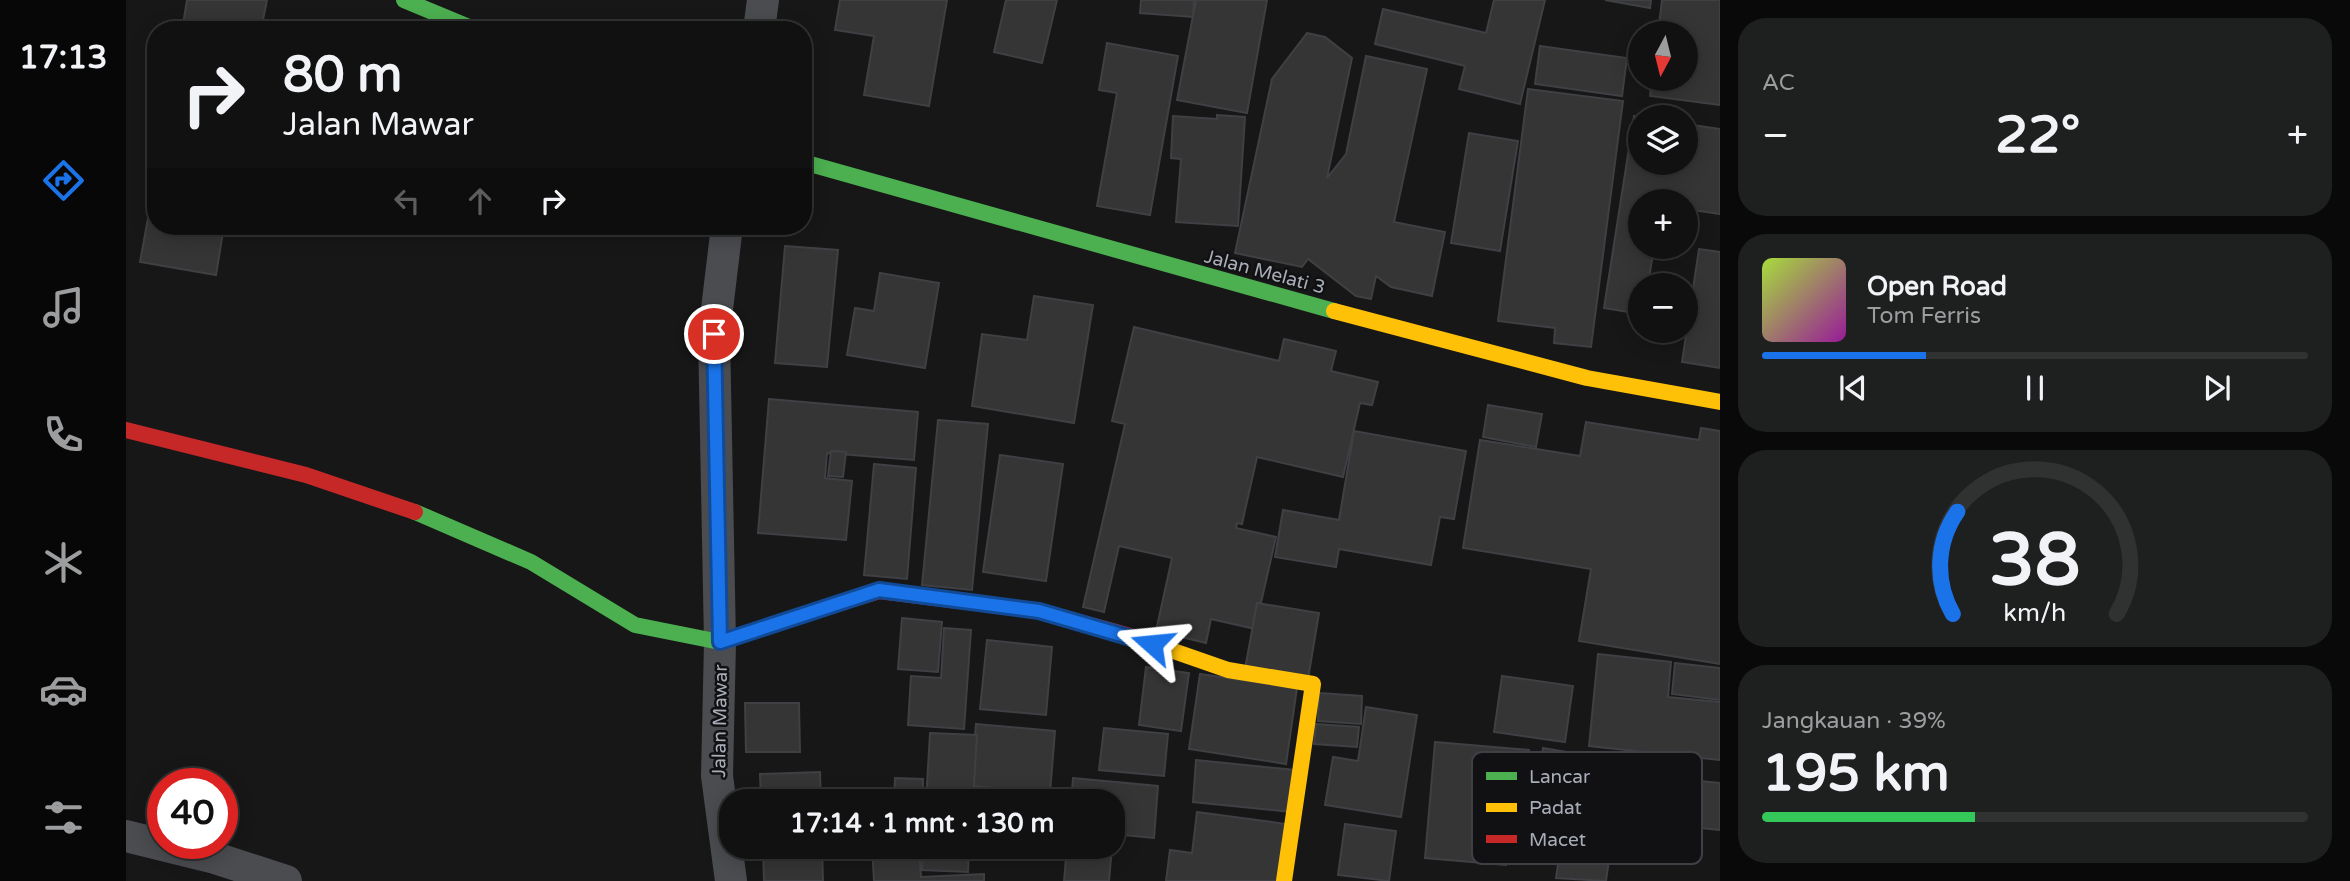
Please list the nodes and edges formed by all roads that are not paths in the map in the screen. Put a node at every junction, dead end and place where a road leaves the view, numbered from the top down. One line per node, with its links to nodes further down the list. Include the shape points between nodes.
1 (404, 0): 3 (street)
2 (763, 0): 4 (street)
3 (454, 21)
4 (760, 21)
5 (812, 165): 7 (street, Jalan Melati 3, via 1403,330 1587,378)
6 (726, 235): 9 (street, Jalan Mawar, via 714,334)
7 (1720, 402)
8 (126, 430): 9 (street, via 306,475 433,518 531,562 635,625)
9 (720, 642): 12 (street, Jalan Mawar, via 717,776); 13 (street, via 879,590 1039,611 1228,670 1313,684)
10 (126, 836): 11 (street)
11 (286, 881)
12 (731, 881)
13 (1283, 881)

